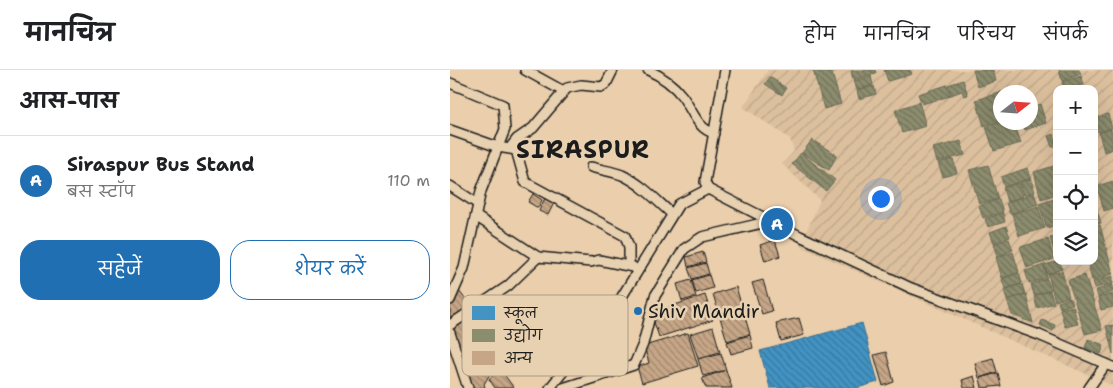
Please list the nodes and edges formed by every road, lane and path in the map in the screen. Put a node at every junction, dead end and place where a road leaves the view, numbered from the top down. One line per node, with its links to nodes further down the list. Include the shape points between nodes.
1 (525, 70): 6 (street)
2 (613, 70): 6 (street, via 601,87 576,85)
3 (648, 70): 8 (street, via 675,88 703,129)
4 (725, 70): 8 (street)
5 (450, 83): 9 (street, via 503,105 505,129)
6 (563, 91): 10 (street, via 533,128)
7 (450, 130): 9 (street)
8 (714, 133): 13 (street, via 705,182)
9 (498, 147): 10 (street); 14 (street)
10 (510, 148): 19 (street, via 518,153 525,182 625,236)
11 (591, 167): 15 (street, via 630,179)
12 (450, 186): 14 (street)
13 (708, 188): 15 (street, via 685,200); 17 (street)
14 (478, 204): 16 (street)
15 (672, 214): 19 (street)
16 (477, 217): 18 (street); 22 (street, via 464,268)
17 (771, 221): 26 (street, via 910,288); 27 (street, via 690,243 678,256 655,296 643,344 634,365)
18 (538, 257): 19 (street, via 599,260); 20 (street)
19 (634, 267): 21 (street)
20 (495, 295)
21 (622, 295)
22 (450, 300)
23 (462, 318): 24 (street)
24 (450, 326)
25 (450, 334): 28 (street)
26 (1110, 365): 35 (street)
27 (628, 367)
28 (462, 370)
29 (464, 376): 32 (street)
30 (560, 376): 33 (street)
31 (600, 376): 34 (street)
32 (468, 388)
33 (550, 388)
34 (563, 388)
35 (1089, 388)

